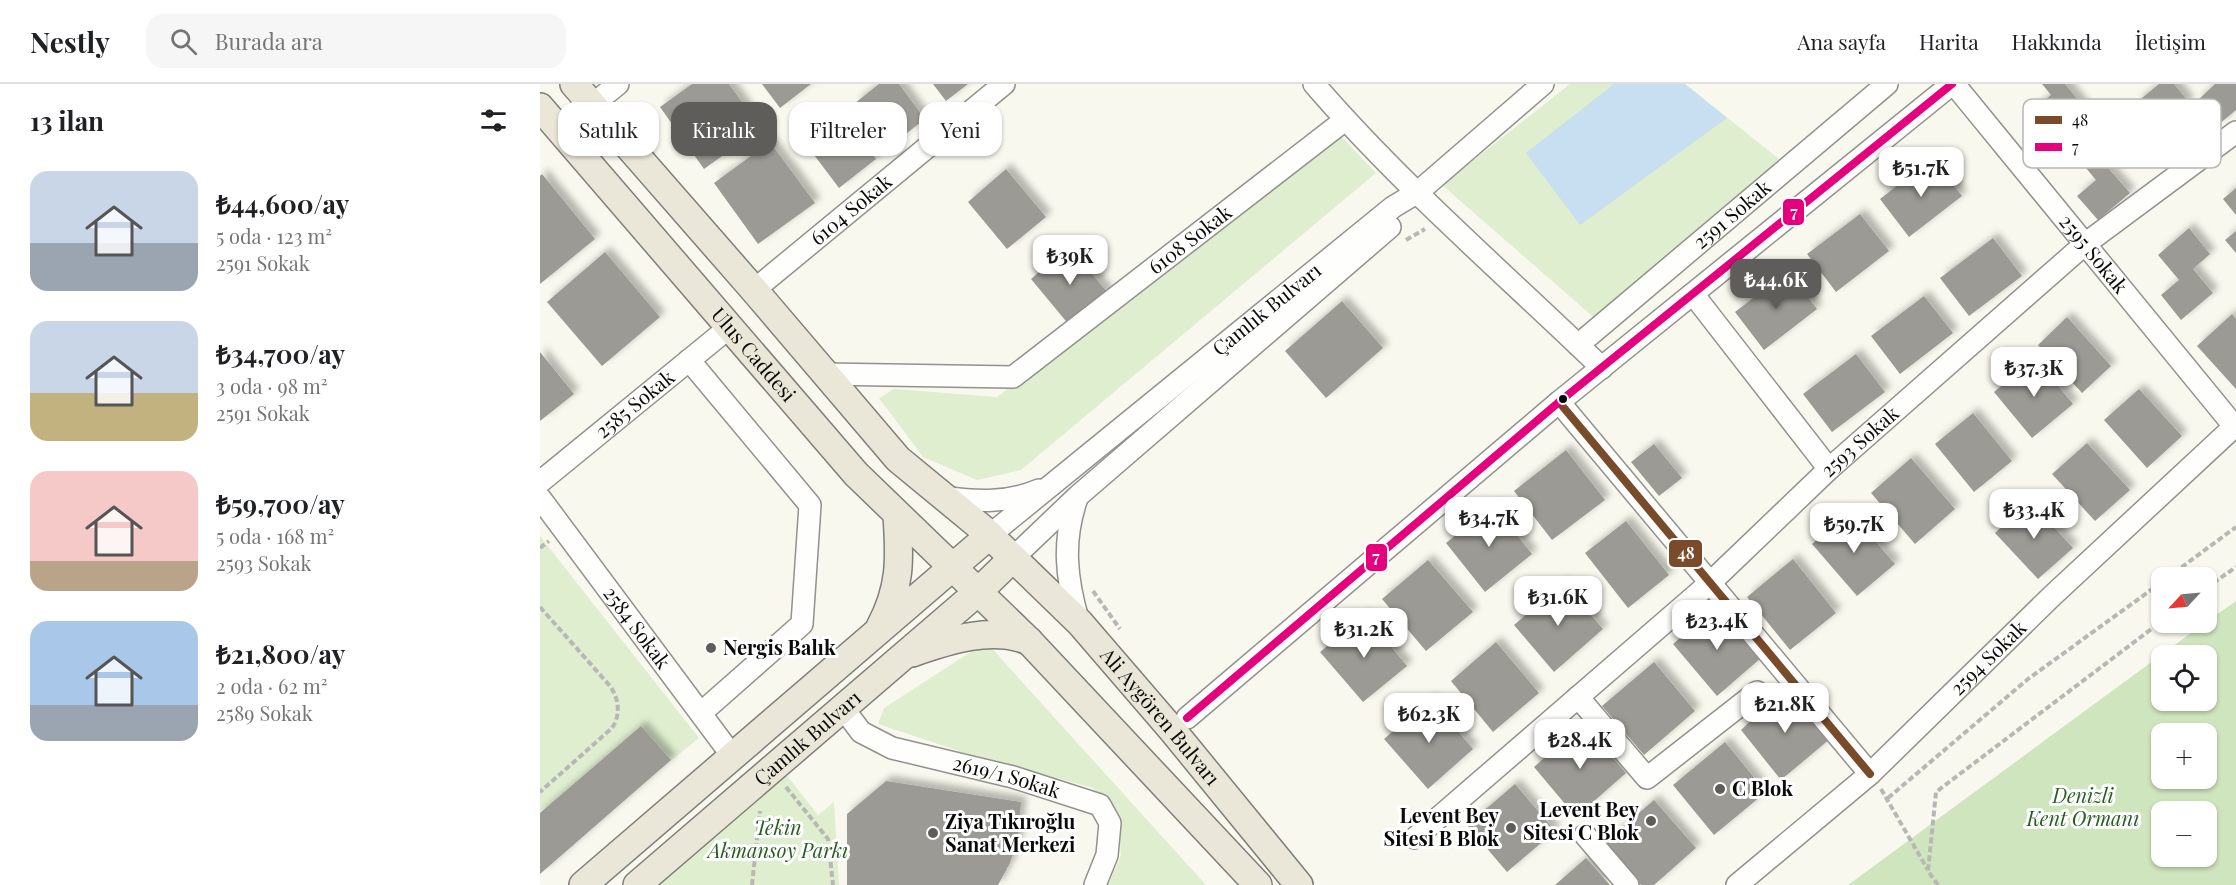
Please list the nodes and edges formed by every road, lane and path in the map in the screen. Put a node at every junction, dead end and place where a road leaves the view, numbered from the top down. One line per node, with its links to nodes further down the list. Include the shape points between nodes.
1 (574, 84): 8 (main road, Ulus Caddesi)
2 (618, 84): 9 (street)
3 (1004, 84): 20 (street, 6104 Sokak)
4 (1314, 84): 11 (street)
5 (1543, 84): 16 (street, Çamlık Bulvarı)
6 (1887, 84): 23 (street, 2591 Sokak)
7 (1953, 84): 19 (street, 2595 Sokak); 21 (street, 2591 Sokak)
8 (588, 102)
9 (596, 102)
10 (540, 106): 22 (main road, Ulus Caddesi)
11 (1345, 120): 16 (street); 26 (street, 6108 Sokak, via 1013,377)
12 (2236, 132): 13 (street, 2593 Sokak)
13 (2221, 143)
14 (635, 156): 20 (main road, Ulus Caddesi)
15 (2187, 168): 19 (street, 2593 Sokak)
16 (1418, 192): 17 (street); 31 (street, Çamlık Bulvarı, via 1393,207); 32 (street, via 1398,220)
17 (1442, 215): 18 (path, via 1415,237); 23 (street)
18 (1398, 243)
19 (2085, 243): 28 (street, 2595 Sokak); 29 (street, 2593 Sokak)
20 (754, 290): 26 (main road, Ulus Caddesi)
21 (1693, 294): 25 (street, 2591 Sokak); 29 (street)
22 (730, 326): 24 (street, 2585 Sokak); 35 (main road, Ulus Caddesi, via 856,474)
23 (1578, 345): 25 (street)
24 (688, 360): 30 (street, 2585 Sokak); 57 (street, via 810,505 802,624)
25 (1602, 368): 27 (street, 2591 Sokak)
26 (825, 374): 33 (main road, Ulus Caddesi, via 898,459)
27 (1559, 402): 43 (street); 58 (street, 2591 Sokak)
28 (2235, 426): 61 (street, 2594 Sokak, via 2052,596)
29 (1829, 469): 43 (street, 2593 Sokak)
30 (540, 482)
31 (1050, 485): 33 (street, via 1026,496 1002,500 972,502); 37 (street, Çamlık Bulvarı)
32 (1078, 496): 38 (street); 48 (street, via 1066,560)
33 (945, 497): 37 (main road, Ulus Caddesi)
34 (540, 498): 57 (street, 2584 Sokak)
35 (897, 515): 41 (main road, Ulus Caddesi); 51 (main road, via 899,572 892,605)
36 (2236, 527): 39 (path)
37 (990, 535): 38 (main road, Ulus Caddesi); 41 (main road)
38 (1013, 558): 46 (main road, Çamlık Bulvarı); 48 (main road, Ali Aygören Bulvarı)
39 (2182, 567)
40 (2236, 567): 42 (path)
41 (954, 568): 46 (main road, Ulus Caddesi); 51 (main road)
42 (2217, 580)
43 (1710, 583): 55 (street, 2593 Sokak); 61 (street)
44 (1089, 585): 50 (path)
45 (2151, 590): 63 (path, via 2028,679)
46 (979, 591): 52 (main road, Ali Aygören Bulvarı); 53 (main road, Çamlık Bulvarı)
47 (540, 607): 62 (path, via 610,686 617,696 618,708 612,728)
48 (1080, 623): 74 (main road, Ali Aygören Bulvarı)
49 (2151, 629): 67 (path, via 1936,792)
50 (1122, 633)
51 (875, 636): 59 (main road)
52 (1029, 641): 53 (main road, via 1001,633 968,637); 73 (main road, Ali Aygören Bulvarı)
53 (900, 658): 56 (main road, Çamlık Bulvarı)
54 (1757, 692): 55 (street, via 1647,778)
55 (1578, 697): 66 (street, 2593 Sokak)
56 (843, 708): 60 (main road, Çamlık Bulvarı); 72 (street, 2619/1 Sokak, via 861,732 892,748 1013,777 1100,805 1110,823 1107,855)
57 (700, 713): 59 (street, 2584 Sokak)
58 (1186, 718)
59 (733, 757): 68 (main road)
60 (772, 770): 69 (main road, Çamlık Bulvarı); 71 (path, via 828,839)
61 (1870, 774): 63 (path); 76 (street, 2594 Sokak)
62 (540, 792)
63 (1888, 798): 67 (path)
64 (762, 800): 70 (path)
65 (1585, 835): 75 (street)
66 (1415, 838)
67 (1928, 871): 77 (path)
68 (584, 885)
69 (637, 885)
70 (752, 885)
71 (833, 885)
72 (1095, 885)
73 (1258, 885)
74 (1299, 885)
75 (1628, 885)
76 (1737, 885)
77 (1938, 885)

